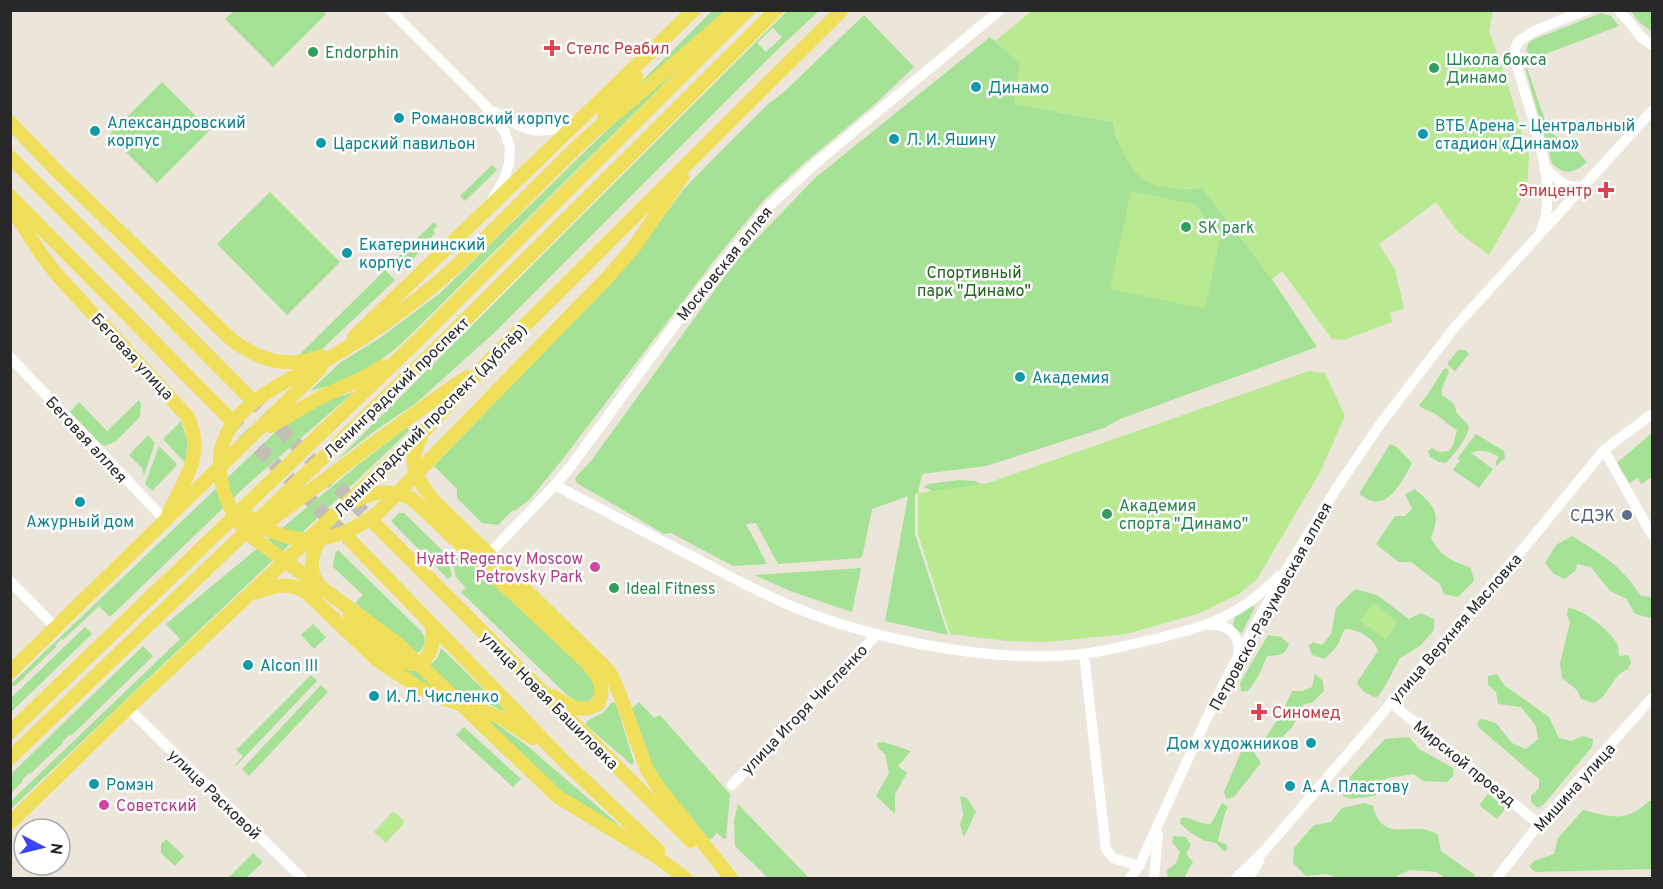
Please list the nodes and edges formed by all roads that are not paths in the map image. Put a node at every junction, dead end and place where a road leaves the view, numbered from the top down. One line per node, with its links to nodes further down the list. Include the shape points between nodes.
1 (390, 10): 12 (street)
2 (694, 10): 10 (main road)
3 (736, 10): 16 (main road)
4 (748, 10): 26 (main road, Ленинградский проспект)
5 (776, 10): 44 (main road, Ленинградский проспект, via 434,351)
6 (842, 10): 17 (main road, Ленинградский проспект (дублёр))
7 (1000, 10): 35 (street, Московская аллея, via 769,206 696,296)
8 (1587, 10): 19 (street, via 1521,39 1515,49 1516,66)
9 (1619, 11): 11 (street)
10 (679, 25): 13 (main road); 16 (main road)
11 (1653, 45)
12 (484, 105): 13 (street, via 517,125 545,132 567,125); 23 (street, via 505,132 510,148 504,179)
13 (589, 111): 23 (main road)
14 (1653, 111): 20 (street, Петровско-Разумовская аллея)
15 (10, 122): 25 (main road, via 225,333 250,352 275,361 307,361)
16 (580, 144): 36 (main road, via 433,287 375,330 282,384 239,416 227,432 221,450 219,469)
17 (704, 146): 28 (main road, Ленинградский проспект (дублёр)); 36 (main road, via 634,247 608,277 386,506 361,525 328,538 286,536 248,517)
18 (10, 157): 29 (main road)
19 (1546, 169): 20 (street, via 1568,186); 24 (street, via 1548,205)
20 (1585, 184): 24 (street, Петровско-Разумовская аллея)
21 (10, 196): 31 (main road, Беговая улица)
22 (10, 206): 39 (main road, Беговая улица, via 49,265 181,407 192,425 194,458)
23 (487, 207): 25 (main road)
24 (1537, 239): 45 (street, Петровско-Разумовская аллея, via 1455,327 1381,423)
25 (353, 337): 34 (main road)
26 (418, 340): 34 (main road, via 379,369 284,417); 59 (main road, Ленинградский проспект)
27 (10, 357): 39 (street, Беговая аллея)
28 (489, 361): 32 (main road, Ленинградский проспект (дублёр)); 44 (main road)
29 (250, 398)
30 (1653, 414): 33 (street, улица Верхняя Масловка)
31 (229, 418)
32 (427, 428): 37 (main road, Ленинградский проспект (дублёр)); 43 (main road, via 417,444 414,471 435,502)
33 (1604, 450): 41 (street); 57 (street, улица Верхняя Масловка)
34 (222, 465): 39 (main road)
35 (555, 485): 43 (street, Московская аллея); 51 (street, via 775,599)
36 (223, 487): 69 (main road, via 229,506 251,536 398,644 558,797)
37 (347, 504): 38 (main road, Ленинградский проспект (дублёр)); 55 (main road, via 380,491 411,498 582,657 603,689 598,704 576,708)
38 (334, 517): 47 (main road, Ленинградский проспект (дублёр)); 48 (main road, via 315,547 313,559 312,570 324,590 399,661 420,663 427,657 434,634)
39 (165, 520): 50 (main road)
40 (372, 521): 55 (main road, улица Новая Башиловка)
41 (1653, 535)
42 (351, 541): 48 (main road, улица Новая Башиловка)
43 (489, 554): 70 (main road, via 612,676 647,770)
44 (219, 557): 60 (main road, Ленинградский проспект)
45 (1286, 570): 49 (street, via 1247,604); 53 (street, Петровско-Разумовская аллея)
46 (10, 581): 50 (street)
47 (250, 595): 58 (main road, Ленинградский проспект (дублёр)); 61 (main road, via 281,584 306,592 377,660 416,686 500,717)
48 (431, 624): 61 (main road, улица Новая Башиловка)
49 (1198, 626): 52 (street); 53 (street, via 1215,624 1230,629 1239,644)
50 (56, 628): 54 (main road)
51 (877, 634): 52 (street, via 996,654); 62 (street, улица Игоря Численко)
52 (1084, 654): 67 (street, via 1106,849 1113,858)
53 (1237, 658): 63 (street, Петровско-Разумовская аллея)
54 (10, 672)
55 (531, 681): 70 (main road, улица Новая Башиловка)
56 (1653, 698): 65 (street, Мишина улица)
57 (1391, 703): 65 (street, Мирской проезд); 66 (street, улица Верхняя Масловка)
58 (128, 708): 64 (main road, Ленинградский проспект (дублёр)); 68 (street, улица Расковой)
59 (10, 732)
60 (10, 758)
61 (563, 760): 69 (main road, улица Новая Башиловка)
62 (732, 785)
63 (1160, 820): 67 (street, Петровско-Разумовская аллея); 72 (street, Петровско-Разумовская аллея)
64 (10, 823)
65 (1539, 824): 75 (street, Мишина улица)
66 (1265, 850): 73 (street, улица Верхняя Масловка); 74 (street, улица Верхняя Масловка)
67 (1139, 866): 71 (street, Петровско-Разумовская аллея)
68 (302, 879)
69 (687, 879)
70 (730, 879)
71 (1130, 879)
72 (1154, 879)
73 (1236, 879)
74 (1249, 879)
75 (1497, 879)

